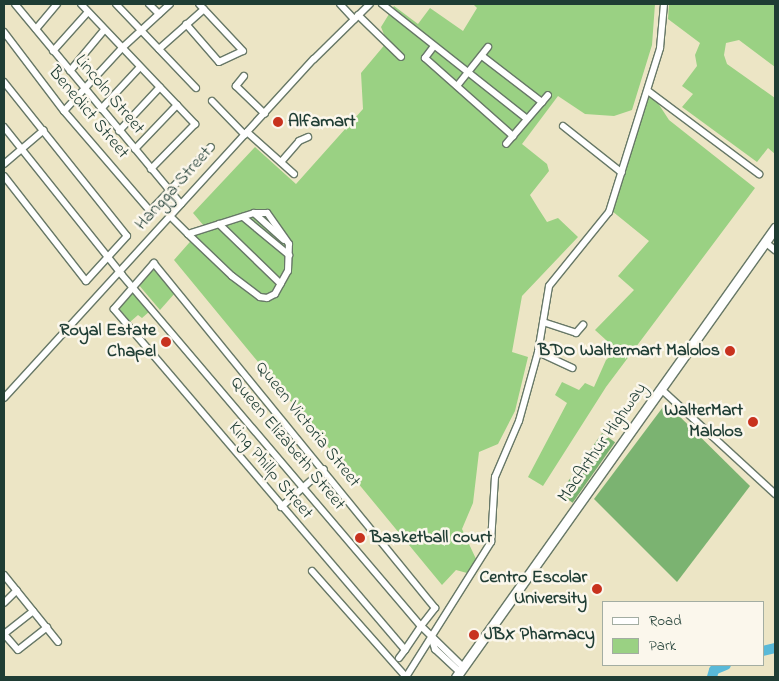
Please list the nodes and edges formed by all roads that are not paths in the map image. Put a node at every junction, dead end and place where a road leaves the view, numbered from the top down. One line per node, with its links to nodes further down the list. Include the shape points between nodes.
1 (15, 4): 17 (street, Lincoln Street)
2 (81, 4): 13 (street)
3 (129, 4): 11 (street)
4 (149, 4): 14 (street)
5 (170, 4): 14 (street)
6 (340, 4): 15 (street)
7 (370, 4): 15 (street, Hangga Street)
8 (382, 4): 21 (street)
9 (664, 4): 37 (street, via 660,48)
10 (53, 5): 17 (street)
11 (118, 6): 19 (street)
12 (201, 6): 16 (street); 16 (street, via 242,51 219,62)
13 (88, 12): 18 (street); 25 (street)
14 (159, 14): 19 (street)
15 (356, 17): 27 (street); 44 (street, Hangga Street)
16 (186, 24): 24 (street)
17 (36, 29): 25 (street, Lincoln Street)
18 (104, 30): 22 (street); 29 (street)
19 (141, 30): 22 (street); 24 (street)
20 (4, 32): 43 (street, Benedict Street)
21 (434, 46): 30 (street); 33 (street, via 425,58)
22 (122, 48): 28 (street); 36 (street)
23 (488, 48): 26 (street)
24 (159, 49): 35 (street)
25 (53, 51): 29 (street, Lincoln Street)
26 (482, 56): 30 (street); 40 (street)
27 (401, 57)
28 (140, 67): 34 (street); 42 (street)
29 (70, 70): 36 (street, Lincoln Street)
30 (469, 72): 33 (street); 45 (street)
31 (244, 76): 44 (street, via 236,86)
32 (4, 82): 48 (street)
33 (457, 86): 51 (street)
34 (160, 87): 41 (street); 49 (street)
35 (196, 88)
36 (85, 89): 42 (street, Lincoln Street); 43 (street)
37 (648, 91): 60 (street); 62 (street)
38 (548, 95): 40 (street)
39 (212, 101): 50 (street)
40 (542, 102): 45 (street)
41 (177, 105): 56 (street); 59 (street, via 195,124)
42 (101, 109): 49 (street, Lincoln Street)
43 (64, 111): 64 (street, Benedict Street, via 150,211)
44 (265, 114): 50 (street, Hangga Street)
45 (527, 119): 51 (street)
46 (563, 126): 60 (street)
47 (4, 127): 55 (street, Queen Elizabeth Street)
48 (44, 130): 55 (street); 74 (street, via 127,236)
49 (119, 131): 56 (street, Lincoln Street)
50 (246, 133): 57 (street); 65 (street, Hangga Street)
51 (513, 136): 53 (street)
52 (308, 137): 57 (street, via 299,141)
53 (506, 144)
54 (211, 147): 64 (street)
55 (22, 149): 58 (street); 74 (street, Queen Elizabeth Street)
56 (135, 149): 59 (street, Lincoln Street)
57 (281, 162): 61 (street)
58 (4, 164)
59 (151, 169): 64 (street, Lincoln Street)
60 (622, 173): 78 (street, via 609,212 553,278)
61 (294, 174)
62 (759, 174)
63 (4, 176): 74 (street, via 86,281)
64 (169, 191): 65 (street, Lincoln Street)
65 (181, 204): 66 (street, Hangga Street)
66 (170, 216): 70 (street); 75 (street, Hangga Street)
67 (243, 217): 68 (street); 73 (street); 73 (street, via 254,213 289,244)
68 (219, 224): 70 (street); 76 (street)
69 (775, 228): 71 (highway, MacArthur Highway)
70 (188, 234): 76 (street, via 232,276 260,297 275,294)
71 (765, 242): 72 (street); 82 (highway, MacArthur Highway)
72 (775, 250)
73 (289, 255): 76 (street, via 288,271)
74 (107, 257): 75 (street, Queen Elizabeth Street)
75 (120, 272): 77 (street, Queen Elizabeth Street); 83 (street, Hangga Street)
76 (281, 284)
77 (133, 286): 84 (street, Queen Victoria Street, via 154,262); 85 (street, Queen Elizabeth Street); 87 (street, King Phillp Street, via 114,309)
78 (543, 322): 79 (street, via 576,333); 80 (street)
79 (583, 324)
80 (538, 352): 81 (street); 96 (street, via 520,421 495,477 491,542)
81 (574, 368)
82 (661, 389): 86 (street); 100 (highway, MacArthur Highway)
83 (4, 398)
84 (324, 469): 85 (street); 93 (street, Queen Victoria Street, via 435,608)
85 (303, 486): 87 (street); 93 (street, Queen Elizabeth Street)
86 (775, 494)
87 (280, 507): 98 (street, King Phillp Street)
88 (312, 571): 96 (street, via 404,677)
89 (4, 575): 90 (street)
90 (17, 590): 91 (street); 92 (street)
91 (4, 603)
92 (33, 611): 94 (street); 95 (street)
93 (421, 626): 96 (street, Queen Elizabeth Street); 98 (street)
94 (47, 627): 95 (street, via 18,650); 97 (street)
95 (4, 634)
96 (432, 636): 100 (street, Queen Elizabeth Street, via 433,646 447,656)
97 (58, 642)
98 (405, 650): 99 (street)
99 (399, 658)
100 (460, 672)

